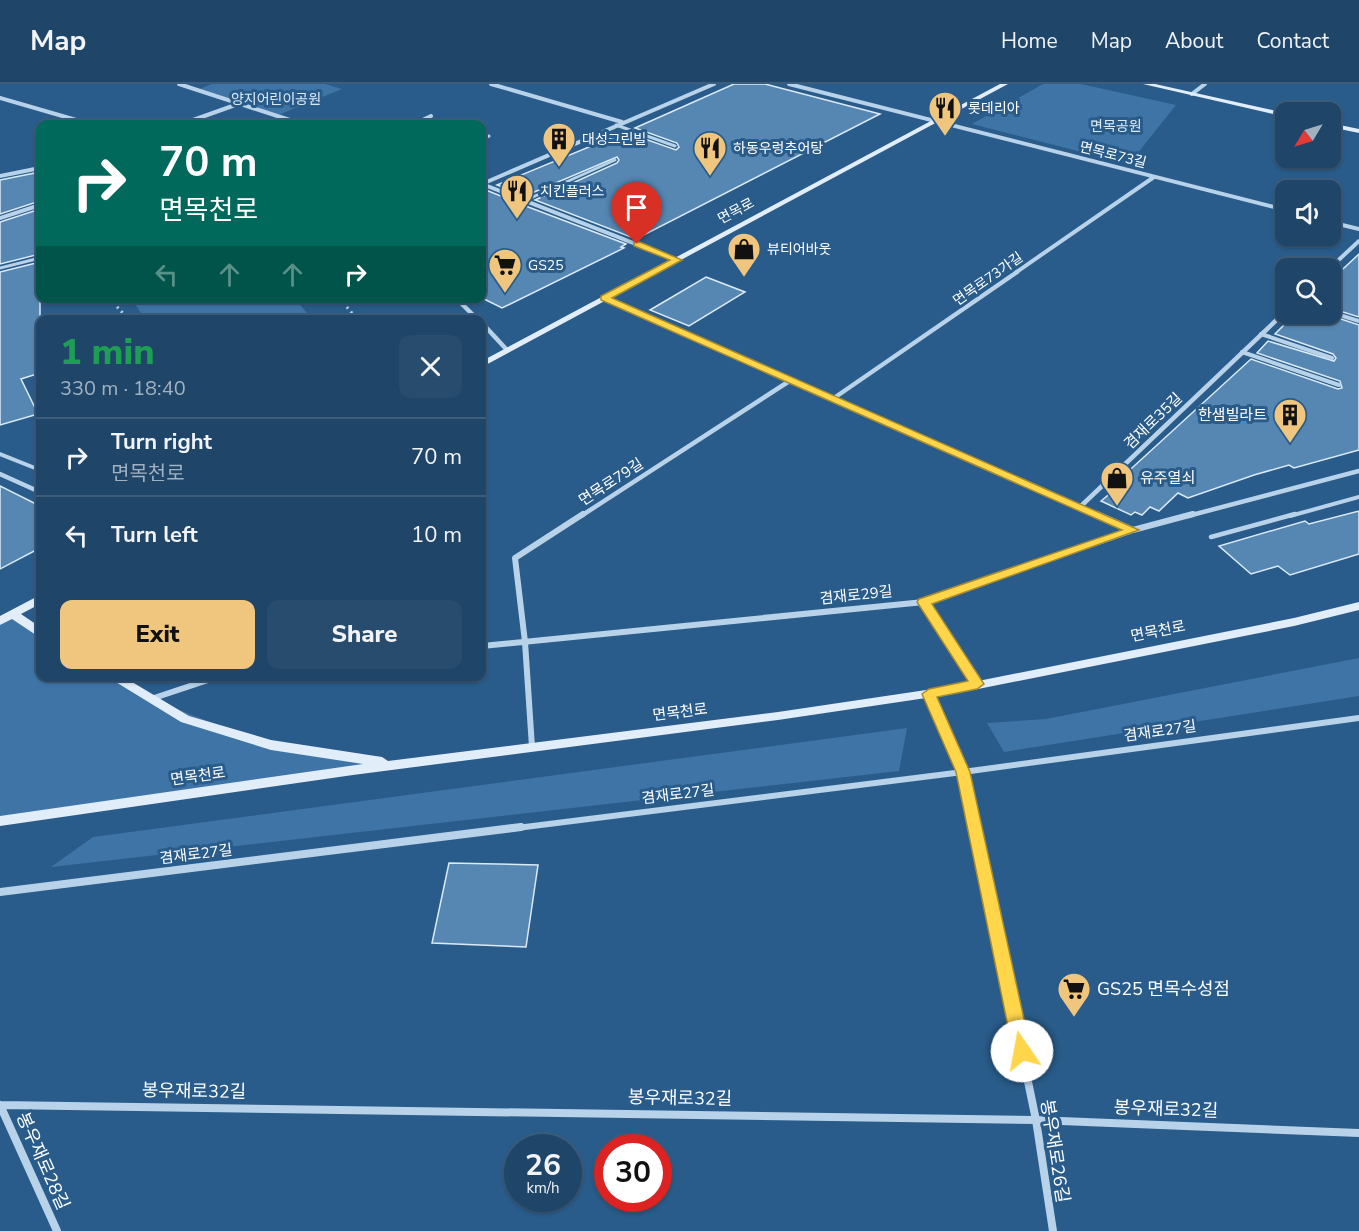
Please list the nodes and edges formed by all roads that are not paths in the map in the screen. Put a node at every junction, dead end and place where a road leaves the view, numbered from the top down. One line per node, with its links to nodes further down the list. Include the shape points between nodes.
1 (179, 84): 10 (street)
2 (491, 84): 18 (street)
3 (714, 84): 18 (street)
4 (789, 84): 17 (street, 면목로73길)
5 (1005, 84): 17 (main road, 면목로)
6 (1146, 84): 8 (main road)
7 (1205, 84): 8 (street)
8 (1192, 94): 11 (main road)
9 (0, 98): 13 (street)
10 (238, 103): 14 (street); 15 (street)
11 (1275, 113)
12 (431, 116): 16 (street)
13 (76, 120)
14 (193, 120)
15 (290, 120)
16 (422, 120)
17 (935, 121): 28 (street, 면목로73길); 40 (main road, 면목로)
18 (623, 122): 19 (street)
19 (616, 125): 24 (lane); 29 (street)
20 (1341, 127): 21 (main road)
21 (1359, 131)
22 (489, 136): 23 (lane)
23 (486, 137)
24 (675, 146)
25 (615, 160): 31 (lane)
26 (36, 169): 27 (street)
27 (0, 176)
28 (1154, 177): 33 (street, 면목로73길); 56 (street, 면목로73가길)
29 (486, 182)
30 (486, 186): 31 (street)
31 (524, 201): 40 (street)
32 (36, 206): 34 (street)
33 (1275, 207)
34 (0, 218)
35 (1341, 225): 36 (street)
36 (1359, 229)
37 (1359, 240): 38 (street)
38 (1340, 258)
39 (36, 259): 41 (lane)
40 (677, 260): 42 (main road, 면목로)
41 (0, 268)
42 (604, 298): 50 (main road, 면목로); 54 (street)
43 (461, 303): 44 (street)
44 (473, 315)
45 (1341, 315): 47 (lane)
46 (1275, 321): 49 (street, 겸재로35길)
47 (1359, 321)
48 (486, 327): 50 (street)
49 (1261, 334): 51 (street, 겸재로35길); 52 (lane)
50 (507, 350): 53 (main road, 면목로)
51 (1242, 352): 55 (lane); 63 (street, 겸재로35길)
52 (1332, 358)
53 (486, 362)
54 (791, 380): 56 (street); 72 (street, 면목로79길, via 515,558)
55 (1339, 385)
56 (834, 398): 63 (street)
57 (0, 454): 58 (lane)
58 (36, 468)
59 (1359, 471): 64 (street, 겸재로29길)
60 (0, 474): 61 (street)
61 (36, 490)
62 (1359, 497): 65 (lane)
63 (1081, 506): 64 (street)
64 (1133, 530): 67 (street, 겸재로29길)
65 (1211, 537)
66 (36, 601): 69 (main road)
67 (924, 602): 72 (street, 겸재로29길); 76 (street)
68 (1359, 606): 76 (main road, 면목천로)
69 (13, 614): 70 (main road); 71 (main road)
70 (0, 621)
71 (36, 629)
72 (525, 642): 73 (street, 겸재로29길); 80 (street)
73 (486, 646)
74 (120, 681): 78 (main road)
75 (205, 681): 78 (street)
76 (977, 684): 77 (main road, 면목천로)
77 (929, 694): 80 (main road, 면목천로); 82 (street, 봉우재로26길)
78 (150, 699): 81 (main road, via 185,719 271,745)
79 (1359, 718): 82 (street, 겸재로27길)
80 (532, 747): 81 (main road, 면목천로)
81 (395, 765): 83 (main road, 면목천로)
82 (963, 772): 84 (street, 겸재로27길); 86 (street, 봉우재로26길)
83 (0, 821)
84 (0, 892)
85 (0, 1105): 86 (street, 봉우재로32길); 88 (street, 봉우재로28길)
86 (1036, 1120): 87 (street, 봉우재로32길); 89 (street, 봉우재로26길)
87 (1359, 1133)
88 (57, 1231)
89 (1053, 1231)

